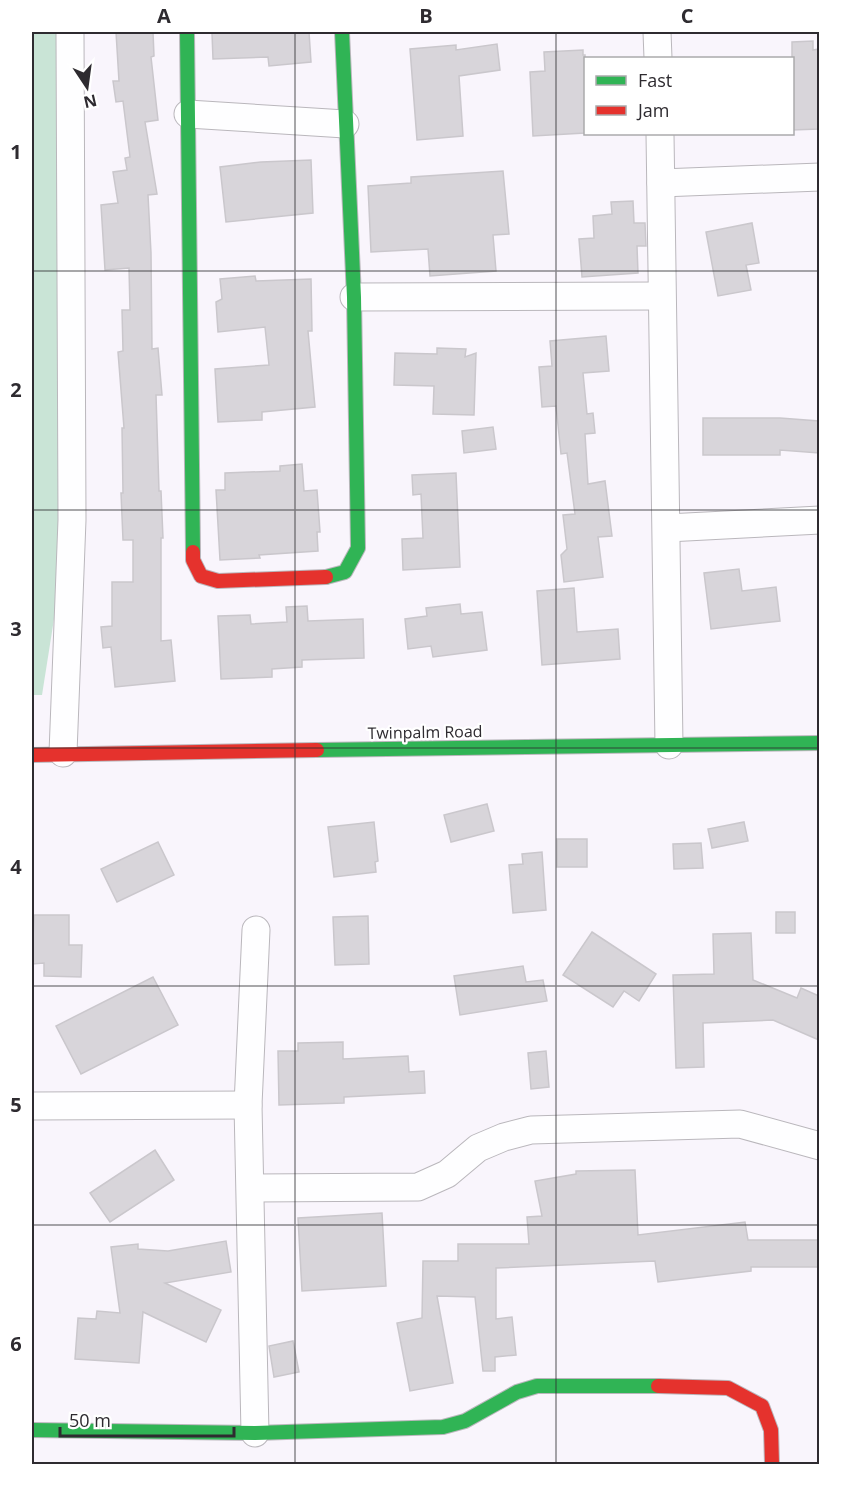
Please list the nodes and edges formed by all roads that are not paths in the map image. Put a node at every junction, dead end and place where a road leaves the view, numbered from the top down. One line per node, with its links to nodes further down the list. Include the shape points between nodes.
1 (70, 32): 17 (street, via 72,520)
2 (187, 32): 6 (street)
3 (342, 32): 7 (street)
4 (657, 32): 5 (street)
5 (658, 57)
6 (188, 114): 7 (street); 12 (street, via 193,560 201,576 218,581 325,577 345,572 358,548)
7 (345, 124): 12 (street)
8 (660, 135): 10 (street)
9 (819, 177): 10 (street)
10 (661, 183): 11 (street)
11 (661, 296): 12 (street); 14 (street)
12 (354, 297)
13 (819, 520): 14 (street)
14 (667, 528): 16 (street)
15 (819, 742): 16 (street, Twinpalm Road)
16 (669, 745): 17 (street, Twinpalm Road)
17 (63, 753): 18 (street, Twinpalm Road)
18 (32, 755)
19 (256, 930): 20 (street)
20 (248, 1105): 21 (street); 23 (street)
21 (32, 1106)
22 (819, 1146): 23 (street, via 740,1124 531,1130 478,1148 447,1174 418,1187)
23 (251, 1188): 25 (street)
24 (32, 1430): 25 (street)
25 (255, 1433): 26 (street, via 443,1427 465,1421 517,1392 537,1386 728,1388 762,1406 771,1430)
26 (772, 1464)

